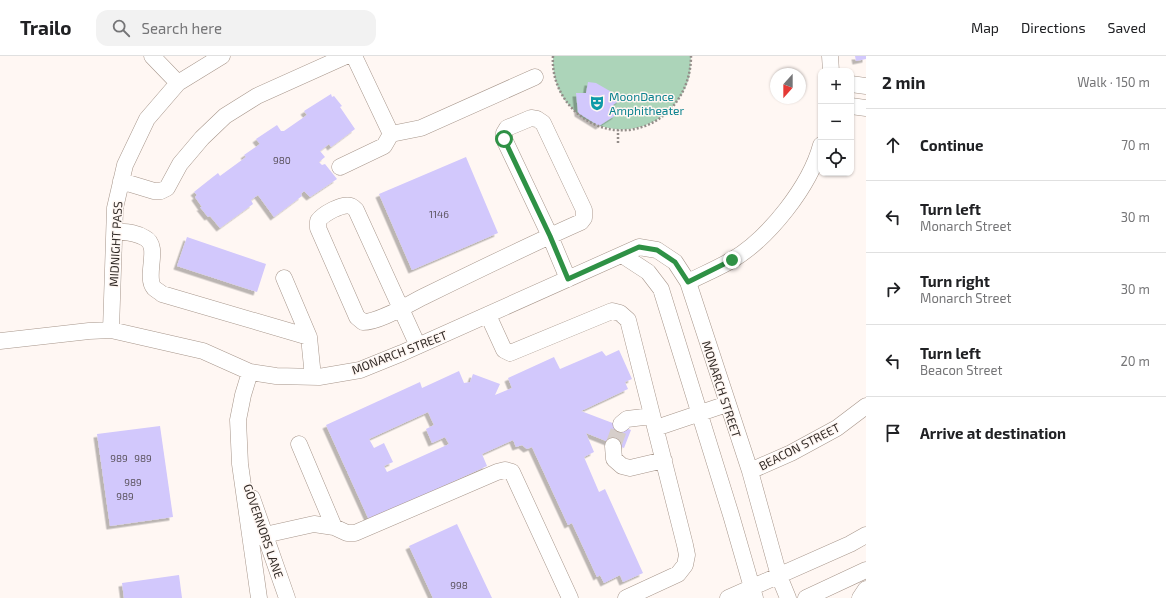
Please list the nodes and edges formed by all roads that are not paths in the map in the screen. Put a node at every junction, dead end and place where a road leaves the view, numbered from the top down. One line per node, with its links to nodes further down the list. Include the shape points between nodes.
1 (152, 56): 8 (street)
2 (222, 56): 8 (street, MIDNIGHT PASS)
3 (346, 56): 16 (street, via 257,96 225,116 180,164 167,188 154,191)
4 (354, 56): 13 (street)
5 (830, 56): 6 (street)
6 (831, 68)
7 (535, 77): 13 (street, via 421,128)
8 (178, 83): 16 (street, MIDNIGHT PASS, via 147,119 125,165)
9 (854, 84): 10 (street)
10 (866, 86)
11 (854, 106): 12 (street)
12 (866, 108)
13 (391, 134): 15 (street, via 384,146)
14 (818, 156): 22 (street, via 802,188 760,240 732,260)
15 (340, 167)
16 (121, 181): 17 (street, MIDNIGHT PASS)
17 (115, 231): 25 (street, MIDNIGHT PASS); 26 (street, via 138,234 147,239 152,246 151,280 154,288 162,294)
18 (550, 236): 18 (street, via 581,222 584,210 543,123 531,118 507,128 504,139); 21 (street); 23 (street)
19 (622, 255): 21 (street, MONARCH STREET); 22 (street, MONARCH STREET, via 639,247 657,250 675,262); 33 (street, via 648,272 661,289)
20 (284, 278): 26 (street)
21 (568, 279): 24 (street, MONARCH STREET)
22 (688, 282): 31 (street, MONARCH STREET)
23 (400, 308): 23 (street, via 356,210 350,206 343,206 321,216 318,228 357,317 363,322 371,322); 28 (street)
24 (488, 315): 28 (street, MONARCH STREET); 34 (street, via 504,350 510,353 612,311 620,314 628,320)
25 (111, 330): 27 (street, MONARCH STREET); 29 (street, MONARCH STREET, via 203,351)
26 (309, 337): 30 (street)
27 (0, 341)
28 (418, 346): 30 (street, MONARCH STREET, via 360,370)
29 (250, 372): 30 (street, MONARCH STREET); 42 (street, GOVERNORS LANE, via 238,420 240,464)
30 (313, 377)
31 (727, 404): 33 (street); 39 (street, MONARCH STREET)
32 (866, 406): 39 (street, BEACON STREET, via 837,428 791,453)
33 (700, 413): 34 (street); 46 (street)
34 (654, 422): 35 (street, via 628,419); 38 (street)
35 (621, 424)
36 (299, 444): 40 (street)
37 (613, 446): 38 (street, via 614,459 622,466 630,468)
38 (664, 460): 50 (street, via 687,555 678,574)
39 (750, 471): 44 (street, MONARCH STREET)
40 (334, 527): 42 (street, via 314,524); 49 (street, via 346,533 354,533 497,472 512,472)
41 (866, 534): 44 (street, via 850,544)
42 (258, 537): 47 (street, GOVERNORS LANE); 48 (street, GOVERNORS LANE)
43 (866, 570): 53 (street)
44 (779, 576): 46 (street); 52 (street, MONARCH STREET)
45 (866, 589): 54 (street)
46 (754, 593): 51 (street)
47 (259, 598)
48 (287, 598)
49 (570, 598)
50 (626, 598)
51 (728, 598)
52 (788, 598)
53 (806, 598)
54 (860, 598)

